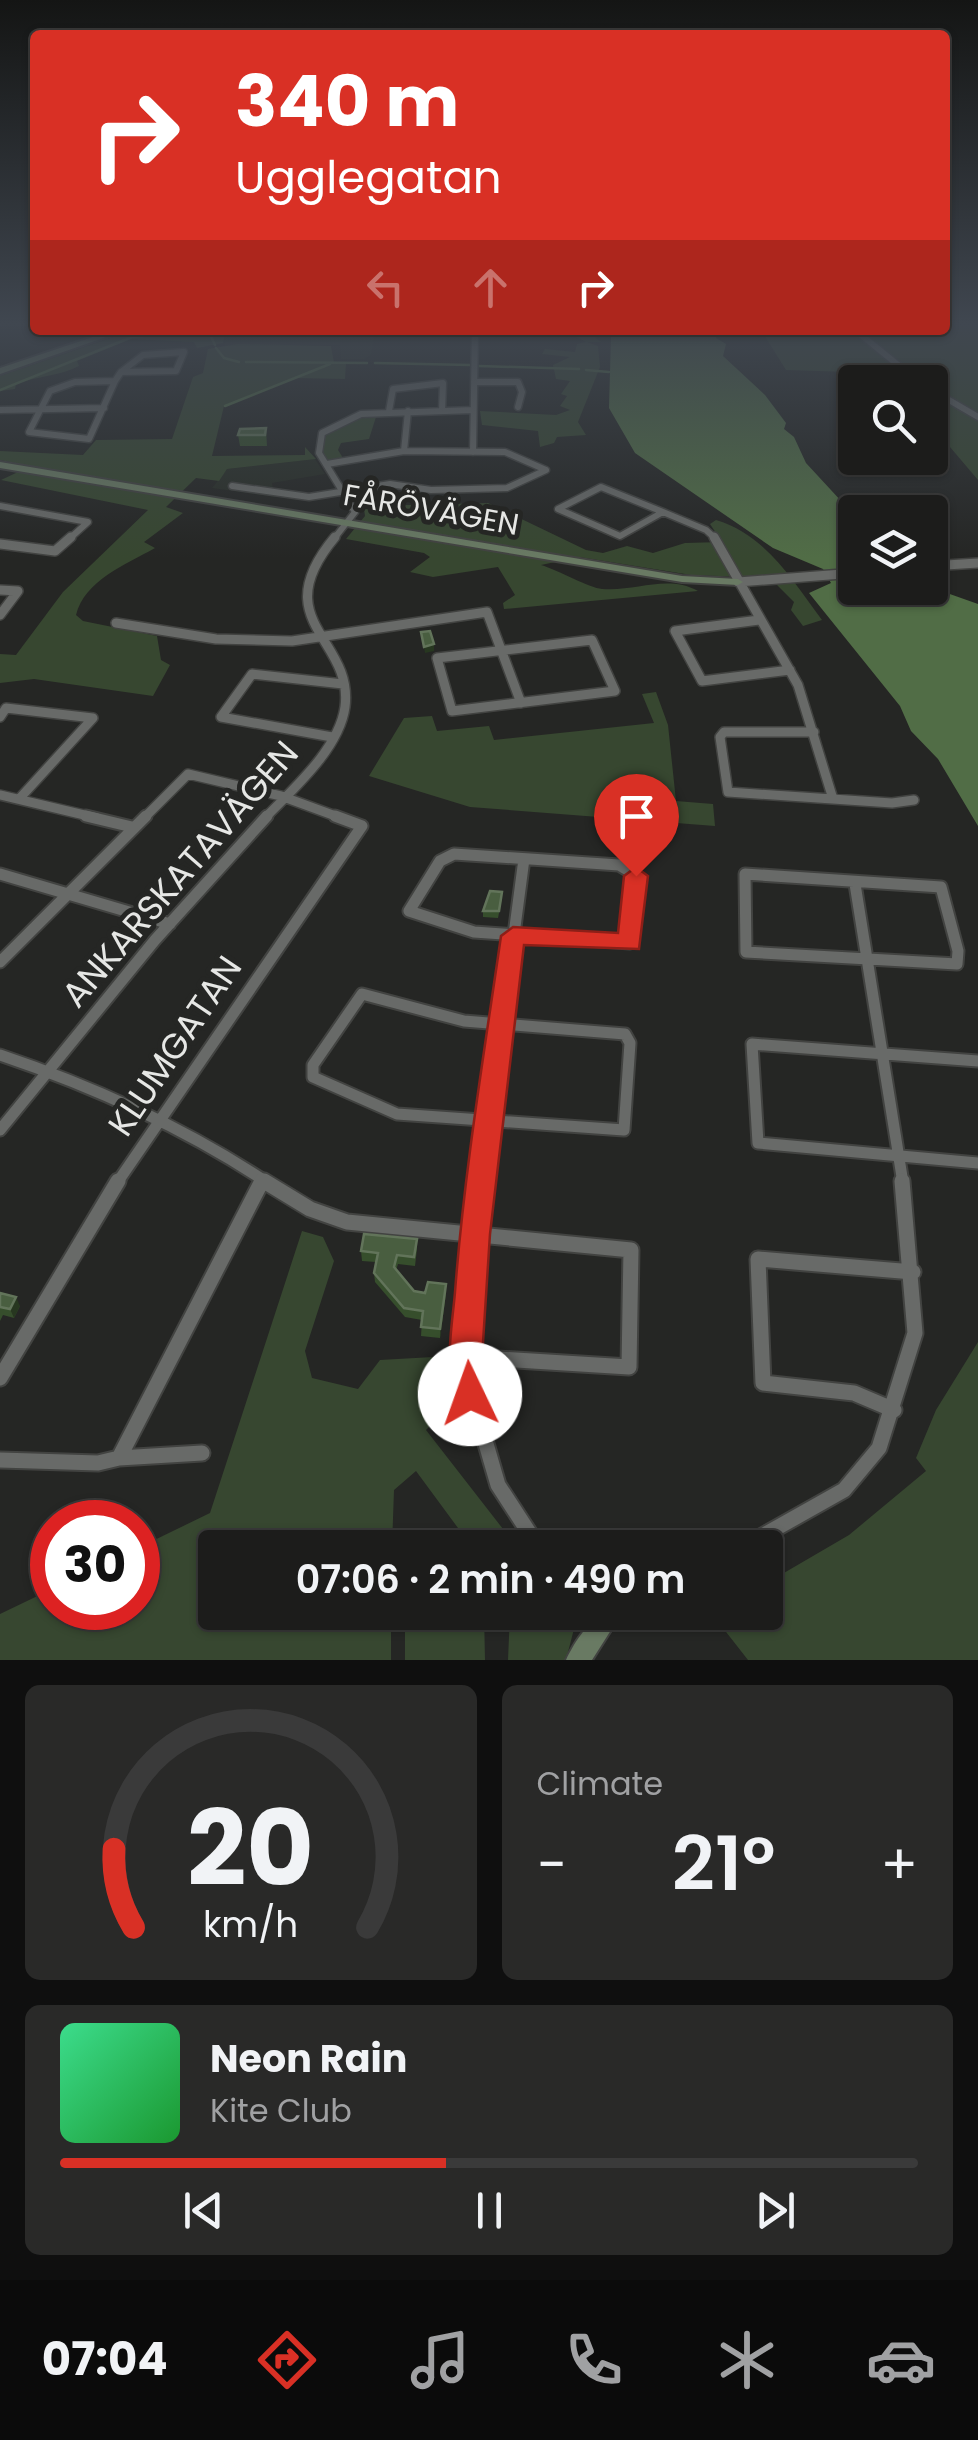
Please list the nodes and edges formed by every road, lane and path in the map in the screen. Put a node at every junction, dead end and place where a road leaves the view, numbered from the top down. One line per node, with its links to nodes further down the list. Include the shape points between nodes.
1 (44, 402): 10 (street)
2 (106, 402): 9 (street)
3 (391, 402): 15 (street)
4 (442, 402): 13 (street)
5 (473, 402): 14 (street)
6 (519, 402): 8 (street)
7 (954, 402): 16 (street)
8 (518, 406)
9 (104, 408): 10 (street); 10 (street, via 89,439 28,432)
10 (40, 409): 11 (street)
11 (0, 410)
12 (408, 410): 13 (street); 15 (street); 17 (street)
13 (442, 410): 14 (street)
14 (473, 410): 18 (street)
15 (389, 411): 19 (street, via 331,426 318,441)
16 (978, 417)
17 (404, 452): 18 (street); 19 (street)
18 (473, 452): 22 (street, via 505,452 546,470 508,488 390,484)
19 (326, 464): 22 (street)
20 (0, 465): 25 (street, FÅRÖVÄGEN)
21 (232, 486): 22 (street, via 309,497)
22 (346, 493): 25 (street, via 355,512)
23 (0, 506): 26 (street, via 88,522 56,551)
24 (663, 512): 24 (street, via 601,487 558,509 620,536); 30 (street, via 720,542)
25 (349, 521): 30 (street, FÅRÖVÄGEN, via 682,579); 35 (street, via 308,582 306,606)
26 (0, 544)
27 (978, 563): 28 (street)
28 (948, 565)
29 (838, 574): 30 (street, FÅRÖVÄGEN)
30 (738, 582): 33 (street)
31 (0, 590): 32 (street, via 18,591)
32 (0, 615)
33 (759, 620): 37 (street); 37 (street, via 675,631 702,681)
34 (116, 623): 35 (street, via 225,642)
35 (318, 639): 36 (street, via 487,612); 38 (street)
36 (502, 650): 39 (street); 39 (street, via 437,658 452,711); 39 (street, via 592,640 616,691)
37 (790, 670): 41 (street)
38 (343, 684): 42 (street, ANKARSKATAVÄGEN, via 342,720); 42 (street, via 252,674 222,717)
39 (521, 702)
40 (0, 717): 45 (street, via 6,708 93,718)
41 (814, 732): 46 (street); 46 (street, via 724,732 728,792)
42 (332, 738): 44 (street, ANKARSKATAVÄGEN)
43 (0, 795): 45 (street)
44 (282, 796): 48 (street, via 188,774); 53 (street, ANKARSKATAVÄGEN); 62 (street, KLUMGATAN, via 362,826)
45 (20, 798): 48 (street)
46 (833, 799): 47 (street)
47 (914, 800)
48 (132, 828): 52 (street)
49 (524, 858): 54 (street); 54 (street, via 454,854 440,861 409,912); 54 (street, via 619,865 636,876 633,934 630,943)
50 (0, 874): 52 (street)
51 (855, 884): 56 (street); 56 (street, via 942,887 958,951 950,968); 56 (street, via 745,874 746,952)
52 (70, 892): 53 (street); 55 (street)
53 (170, 924): 61 (street, ANKARSKATAVÄGEN)
54 (513, 936): 57 (street)
55 (1, 959)
56 (868, 961): 58 (street)
57 (502, 1022): 63 (street); 63 (street, via 625,1034 628,1123 610,1132); 63 (street, via 426,1013 362,994 313,1065 313,1077 397,1114)
58 (882, 1052): 60 (street); 65 (street); 65 (street, via 752,1044 758,1143)
59 (0, 1055): 61 (street)
60 (978, 1061)
61 (48, 1070): 62 (street); 64 (street, ANKARSKATAVÄGEN)
62 (157, 1118): 67 (street); 71 (street, KLUMGATAN)
63 (491, 1124): 68 (street)
64 (0, 1130)
65 (898, 1156): 66 (street); 69 (street)
66 (978, 1163)
67 (262, 1180): 68 (street, via 311,1214); 74 (street)
68 (474, 1234): 70 (street); 70 (street, via 630,1250 629,1367)
69 (913, 1272): 72 (street, via 914,1333); 72 (street, via 758,1259 763,1383 854,1393)
70 (466, 1358): 76 (street, via 472,1408 498,1486)
71 (0, 1378)
72 (894, 1410): 77 (street, via 879,1448 844,1490)
73 (202, 1453): 74 (street)
74 (119, 1458): 75 (street)
75 (0, 1460)
76 (527, 1530)
77 (773, 1530)
78 (592, 1630): 79 (street)
79 (578, 1660)

